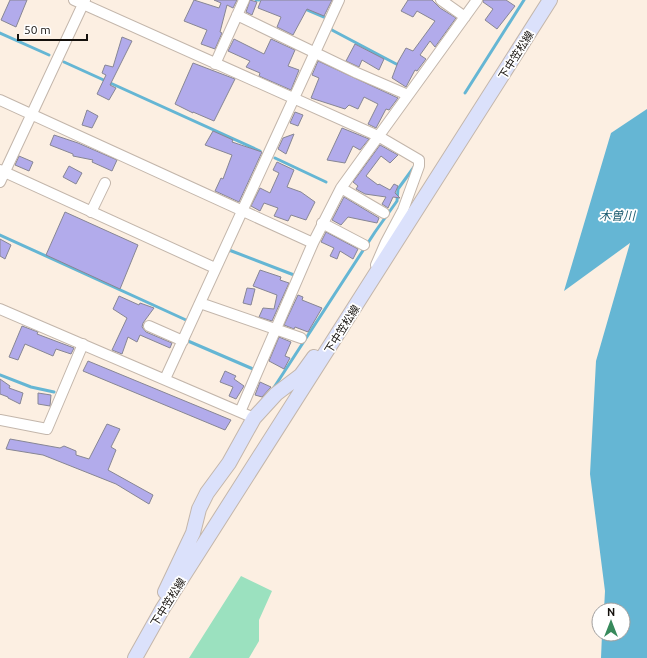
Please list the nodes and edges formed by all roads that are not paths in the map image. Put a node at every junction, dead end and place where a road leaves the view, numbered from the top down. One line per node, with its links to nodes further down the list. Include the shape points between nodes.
1 (244, 0): 7 (street)
2 (339, 0): 9 (street)
3 (441, 0): 8 (street)
4 (477, 0): 8 (street)
5 (550, 0): 27 (main road, 下中笠松線)
6 (81, 1): 10 (street); 14 (street)
7 (237, 15): 9 (street); 10 (street)
8 (465, 16): 11 (street)
9 (315, 52): 11 (street); 12 (street)
10 (214, 64): 12 (street)
11 (408, 95): 15 (street)
12 (293, 99): 15 (street); 20 (street)
13 (0, 100): 14 (street)
14 (30, 114): 16 (street); 20 (street)
15 (378, 136): 19 (street); 27 (street, via 419,160 419,166 404,210 374,269)
16 (2, 171): 17 (street); 21 (street)
17 (0, 182)
18 (105, 183): 21 (street)
19 (341, 188): 22 (street); 23 (street)
20 (243, 209): 24 (street); 26 (street)
21 (91, 212): 26 (street)
22 (384, 213)
23 (322, 223): 24 (street); 25 (street)
24 (313, 243): 31 (street)
25 (364, 245)
26 (215, 268): 28 (street)
27 (375, 276): 32 (main road, 下中笠松線)
28 (200, 303): 31 (street); 34 (street)
29 (0, 309): 35 (street)
30 (149, 326): 34 (street)
31 (275, 330): 33 (street); 37 (street)
32 (342, 330): 38 (main road, via 330,336 301,375 276,394); 40 (main road, 下中笠松線)
33 (301, 338)
34 (183, 341): 36 (street)
35 (83, 344): 36 (street); 39 (street, via 47,429)
36 (165, 380): 37 (street)
37 (240, 412): 38 (street)
38 (254, 418): 40 (main road, via 199,509 193,533 163,594)
39 (0, 420)
40 (163, 608): 41 (main road, 下中笠松線)
41 (135, 658)

